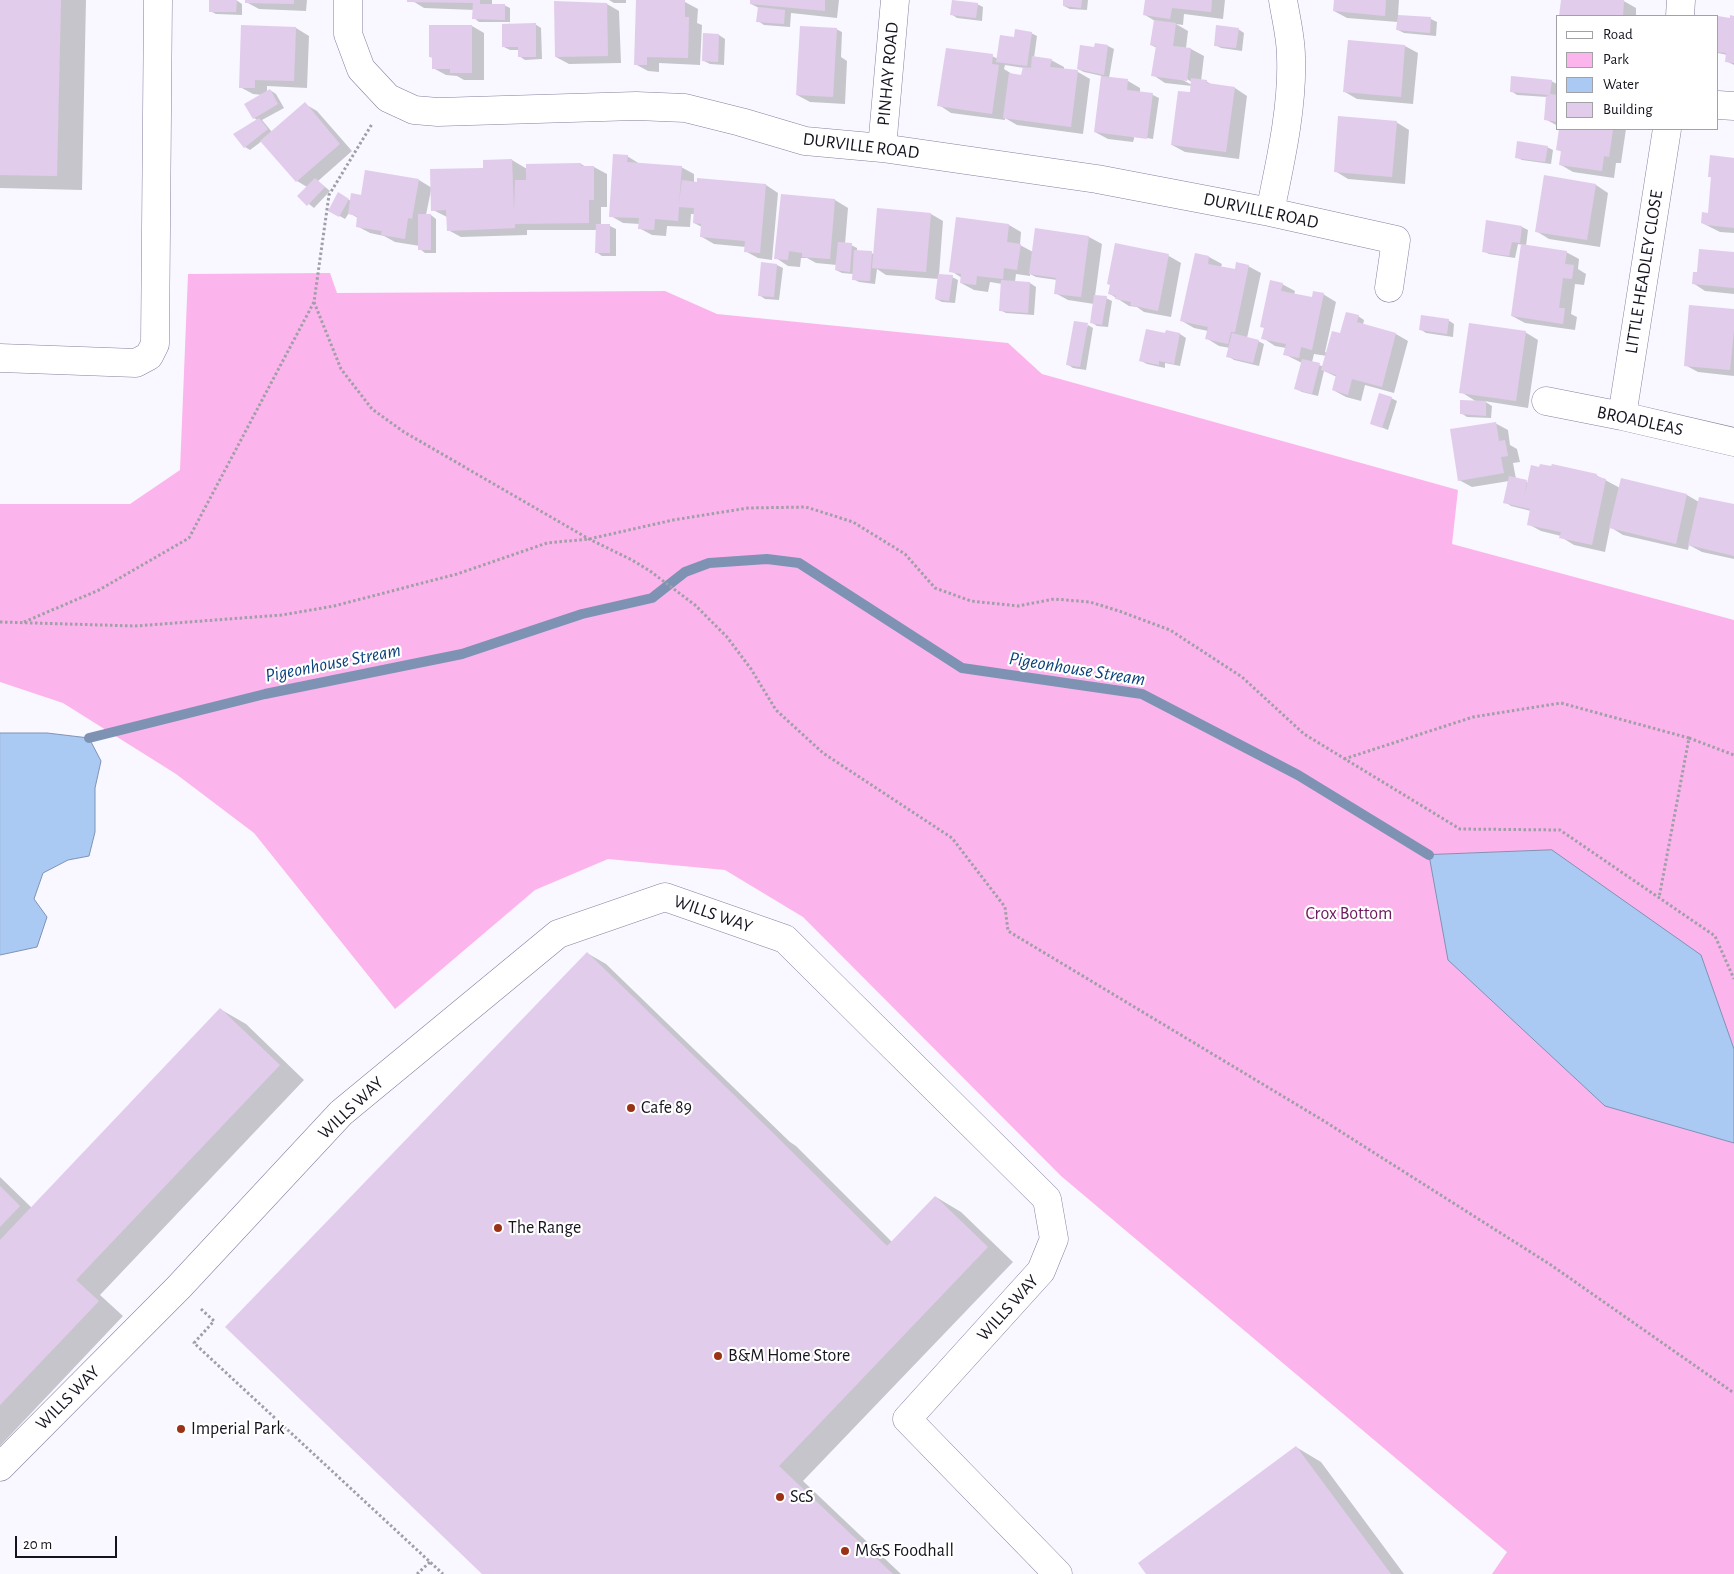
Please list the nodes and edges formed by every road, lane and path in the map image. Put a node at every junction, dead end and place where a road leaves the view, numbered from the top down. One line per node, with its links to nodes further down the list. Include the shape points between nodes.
1 (158, 0): 15 (street, via 155,344 149,356 136,362)
2 (348, 0): 7 (street, DURVILLE ROAD, via 348,34 361,69)
3 (895, 0): 11 (street, PINHAY ROAD)
4 (1283, 0): 12 (street, via 1291,55 1291,85)
5 (1681, 0): 6 (street)
6 (1680, 15)
7 (388, 98): 11 (street, DURVILLE ROAD, via 414,110 438,112 636,106 685,108 805,140); 14 (path, via 328,195)
8 (1719, 104): 9 (street)
9 (1734, 106)
10 (1667, 130): 17 (street, LITTLE HEADLEY CLOSE)
11 (882, 148): 12 (street, DURVILLE ROAD, via 1097,179)
12 (1270, 212): 13 (street, DURVILLE ROAD, via 1396,240)
13 (1389, 288)
14 (314, 302): 19 (path, via 341,369 372,409 404,432); 21 (path, via 189,538 99,590)
15 (0, 358)
16 (1546, 401): 17 (street, BROADLEAS)
17 (1622, 416): 18 (street, BROADLEAS)
18 (1734, 442)
19 (588, 539): 21 (path, via 547,543 458,574 334,606 282,615 135,626); 24 (path, via 673,520 738,510 806,507 852,522 905,554 935,588 971,601 1018,606 1054,600 1090,602 1170,630 1242,677 1304,734); 28 (path, via 650,571 694,605 727,637 776,710 809,740 952,838 1005,907 1008,931 1324,1121 1526,1249)
20 (0, 622): 21 (path)
21 (22, 623)
22 (1689, 738): 23 (path); 24 (path, via 1561,703 1473,717); 25 (path)
23 (1734, 755)
24 (1344, 759): 25 (path, via 1460,829 1560,830)
25 (1659, 898): 26 (path, via 1715,936)
26 (1734, 979)
27 (194, 1343): 30 (path)
28 (1734, 1393)
29 (0, 1467): 33 (street, WILLS WAY, via 179,1288 341,1113 558,934 665,897 785,939 1047,1199 1054,1239 1041,1271 907,1419)
30 (430, 1562): 31 (path); 32 (path)
31 (416, 1574)
32 (443, 1574)
33 (1058, 1574)

